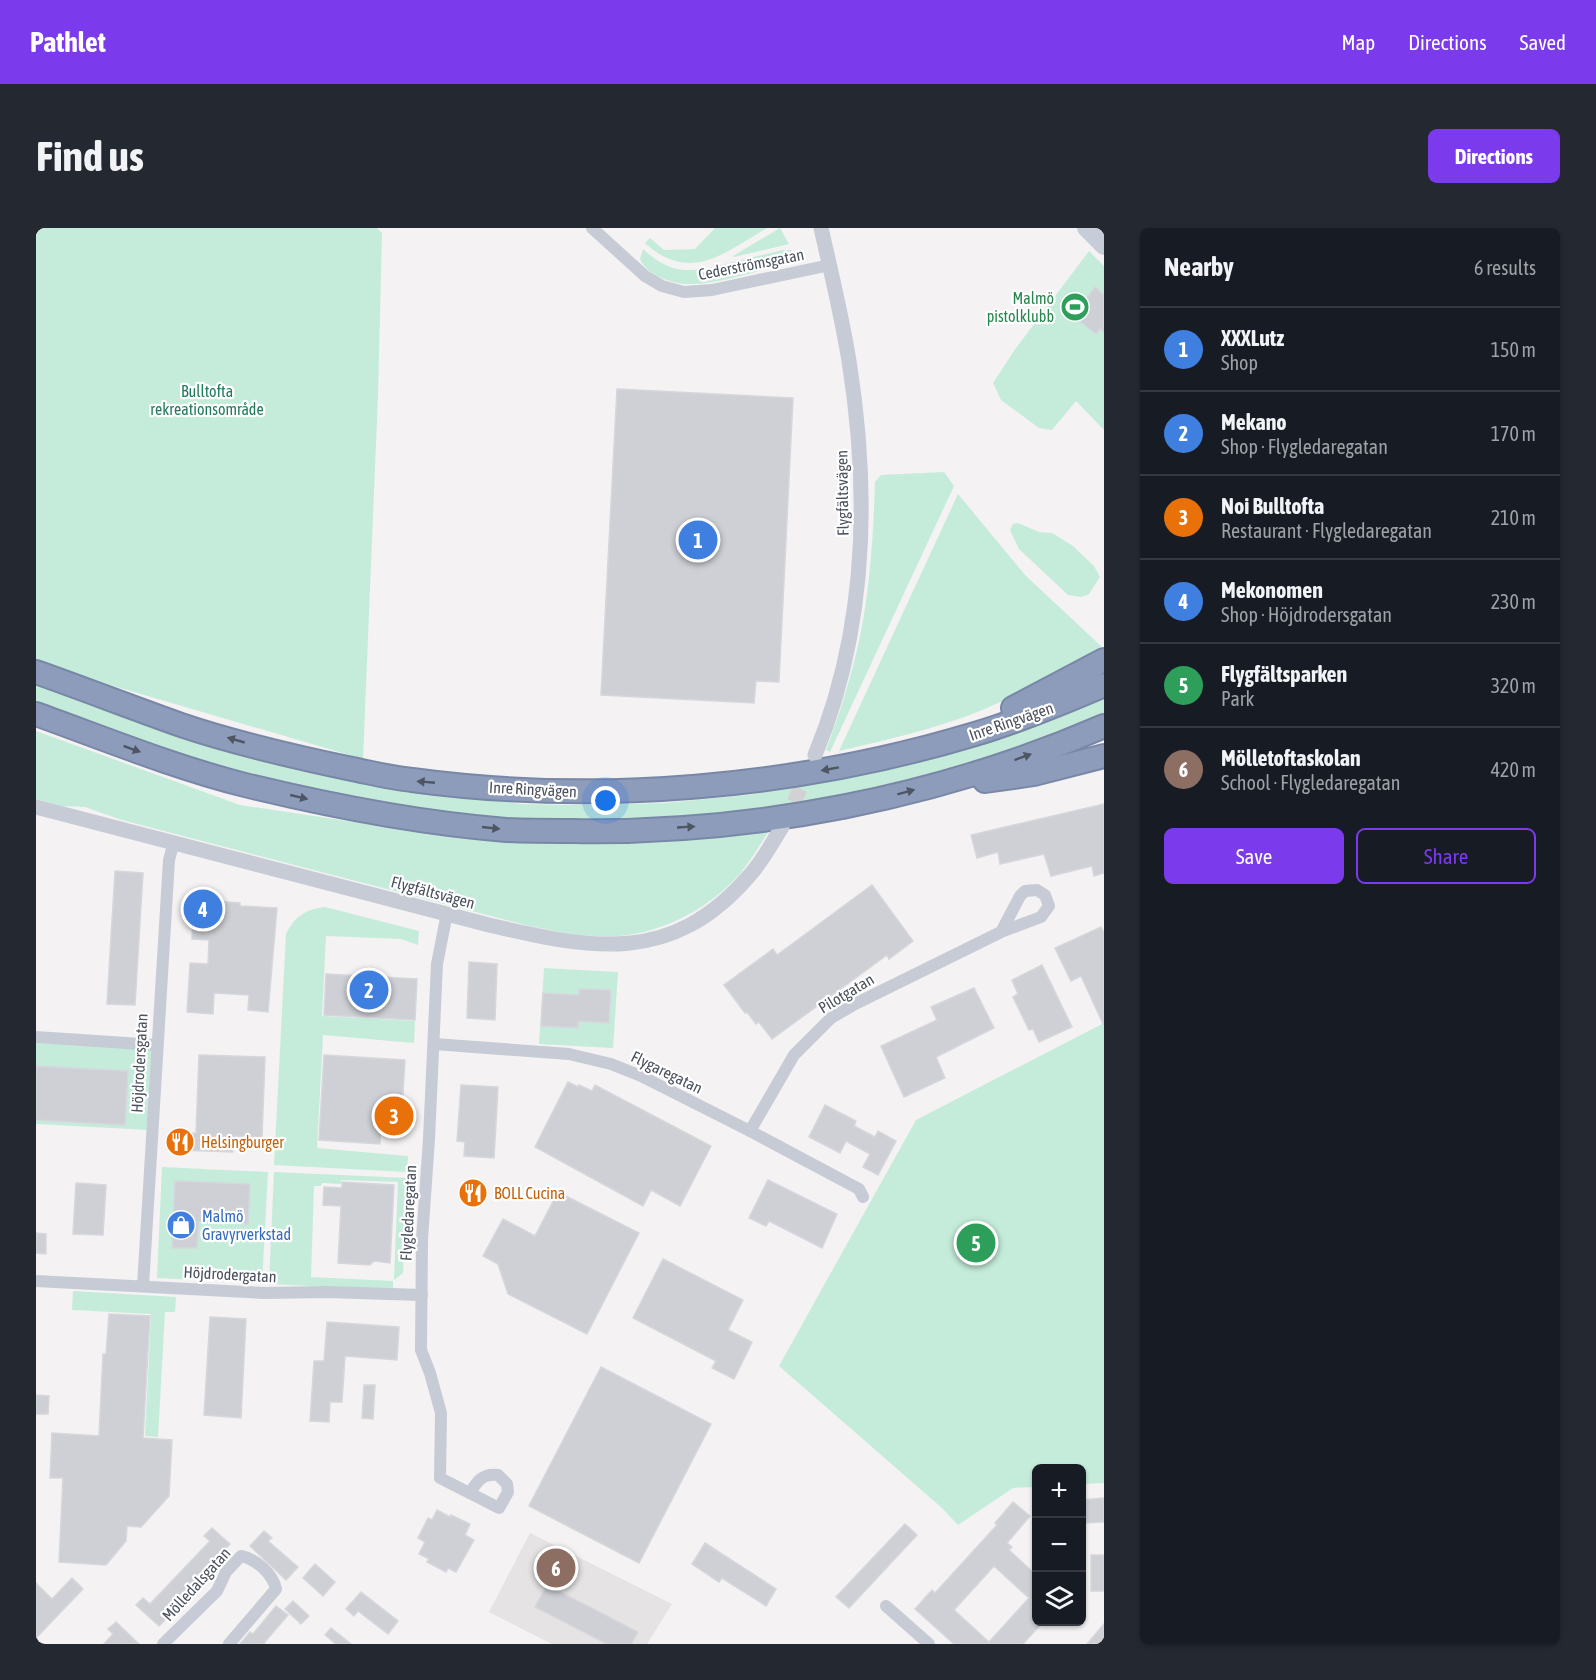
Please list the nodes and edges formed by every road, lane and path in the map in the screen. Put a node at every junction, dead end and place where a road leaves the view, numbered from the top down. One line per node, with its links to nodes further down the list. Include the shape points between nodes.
1 (592, 228): 5 (street, Cederströmsgatan, via 645,276 684,292)
2 (821, 228): 5 (street, Flygfältsvägen)
3 (1086, 228): 4 (main road)
4 (1104, 246)
5 (830, 266): 13 (street, Flygfältsvägen, via 857,421 862,536 849,648)
6 (1104, 660): 15 (highway, via 1012,708 907,744)
7 (36, 672): 15 (highway, Inre Ringvägen, one-way to 7, via 793,775 690,787 535,790 411,780 299,758 184,726)
8 (1104, 685): 15 (highway, Inre Ringvägen, via 978,734)
9 (36, 714): 12 (highway)
10 (36, 719): 12 (highway)
11 (1104, 726): 16 (highway, one-way to 11, via 980,772)
12 (77, 729): 16 (highway, one-way to 16, via 253,787 420,821 508,830 612,832 715,826 828,809)
13 (816, 754)
14 (1104, 756): 16 (highway, via 983,782)
15 (887, 758)
16 (947, 780)
17 (36, 807): 19 (street, Flygfältsvägen)
18 (782, 827): 20 (street, Flygfältsvägen, via 751,875 725,902 687,927 653,940 624,945 556,941)
19 (174, 842): 20 (street, Flygfältsvägen); 24 (street, Höjdrodersgatan, via 169,860)
20 (447, 913): 23 (street, Flygledaregatan, via 437,964)
21 (1001, 932): 25 (street, Pilotgatan, via 831,1018 794,1055)
22 (36, 1037): 24 (street)
23 (434, 1044): 25 (street, Flygaregatan, via 569,1054 597,1060 641,1076); 29 (street, Flygledaregatan)
24 (156, 1045): 28 (street, Höjdrodersgatan)
25 (750, 1131): 26 (street, Flygaregatan, via 859,1189)
26 (863, 1197)
27 (36, 1281): 28 (street, Höjdrodergatan)
28 (143, 1286): 29 (street, Höjdrodergatan, via 264,1293)
29 (422, 1295): 30 (street, Flygledaregatan, via 421,1350 441,1413 440,1478)
30 (470, 1493)
31 (886, 1606): 34 (street)
32 (163, 1644): 33 (street, Mölledalsgatan, via 217,1591 226,1572 241,1556 251,1558 274,1580 276,1589)
33 (229, 1644)
34 (928, 1644)

